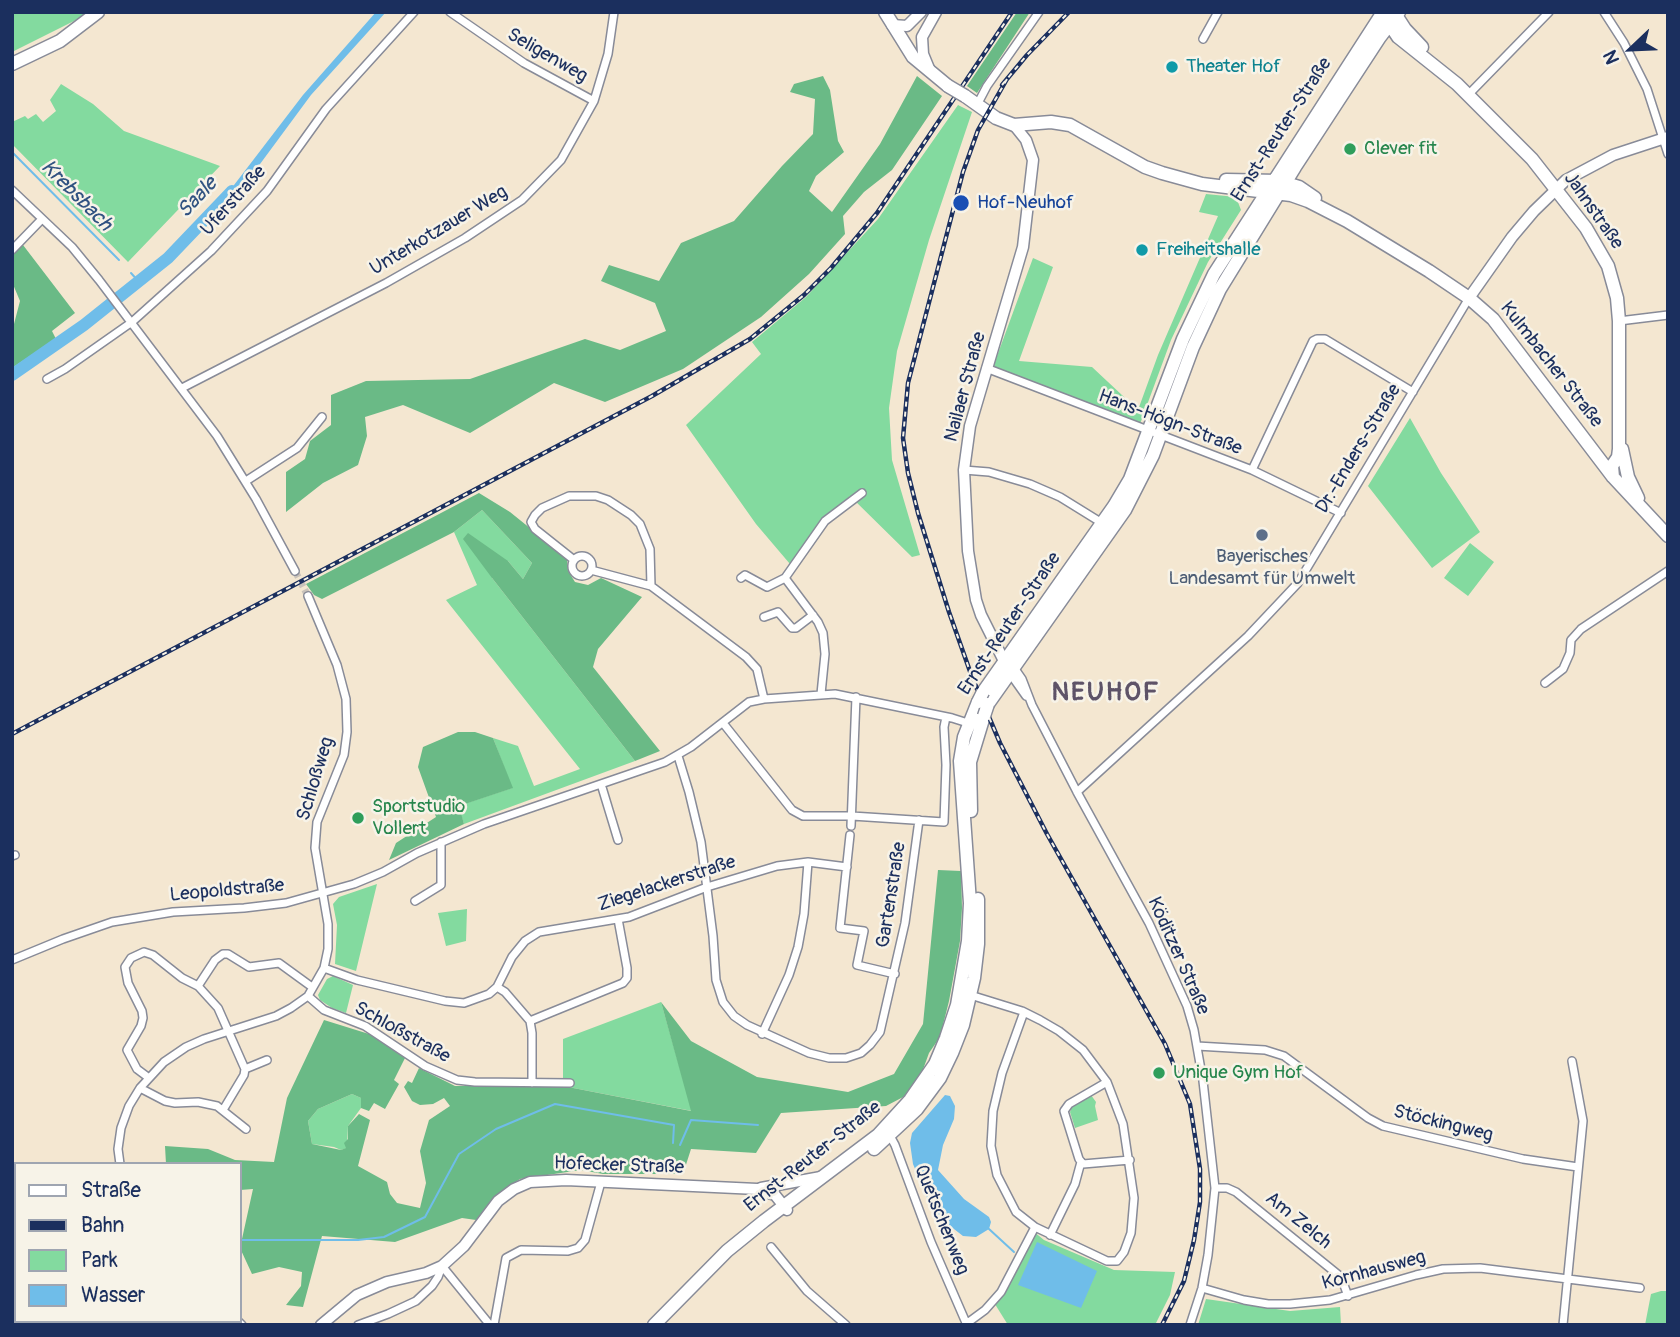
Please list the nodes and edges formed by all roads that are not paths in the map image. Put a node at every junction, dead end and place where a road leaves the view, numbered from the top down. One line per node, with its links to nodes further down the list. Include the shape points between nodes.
1 (99, 12): 15 (main road, via 60,41)
2 (414, 12): 31 (street, Uferstraße, via 326,109 267,191 211,251)
3 (450, 12): 18 (street, Seligenweg, via 532,68)
4 (614, 12): 18 (street, Unterkotzauer Weg)
5 (885, 12): 13 (main road)
6 (921, 12): 13 (main road, via 907,26)
7 (936, 12): 16 (main road, via 922,46)
8 (1039, 12): 19 (street)
9 (1218, 12): 14 (street)
10 (1549, 12): 17 (street)
11 (1604, 12): 21 (street, via 1647,89)
12 (1390, 15): 17 (main road, Jahnstraße, via 1400,38); 23 (main road, Ernst-Reuter-Straße)
13 (892, 25): 16 (main road, via 907,49)
14 (1203, 39)
15 (12, 64)
16 (932, 74): 19 (main road, bridge)
17 (1468, 95): 24 (main road, Jahnstraße)
18 (594, 101): 34 (street, Unterkotzauer Weg, via 561,160 522,200 386,283)
19 (977, 105): 20 (main road)
20 (1014, 125): 23 (main road, Kulmbacher Straße, via 1066,124 1145,167 1184,180); 32 (main road, Nailaer Straße, via 1028,144 1034,169 1018,270)
21 (1665, 137): 22 (street); 24 (main road, Dr.-Enders-Straße, via 1600,160)
22 (1668, 154)
23 (1275, 187): 28 (main road, Kulmbacher Straße, via 1347,221); 38 (main road, Ernst-Reuter-Straße, via 1212,303)
24 (1556, 189): 28 (main road, Dr.-Enders-Straße, via 1512,237); 30 (main road, Jahnstraße, via 1608,266)
25 (12, 190): 26 (street)
26 (42, 219): 27 (street); 31 (street, via 72,247)
27 (12, 250)
28 (1469, 298): 35 (street, Dr.-Enders-Straße); 41 (main road, Kulmbacher Straße, via 1502,330)
29 (1668, 315): 30 (street)
30 (1619, 321): 36 (main road, Jahnstraße)
31 (132, 322): 33 (street, Uferstraße); 34 (street)
32 (986, 368): 38 (street, Hans-Högn-Straße); 39 (main road, Nailaer Straße, via 968,434)
33 (47, 379)
34 (181, 388): 42 (street)
35 (1413, 392): 40 (street, via 1325,339 1317,339); 44 (street, Dr.-Enders-Straße)
36 (1619, 414): 41 (main road, Jahnstraße); 45 (main road, via 1628,477)
37 (322, 417): 42 (street, via 297,448)
38 (1154, 434): 40 (street, Hans-Högn-Straße); 46 (main road, Ernst-Reuter-Straße); 58 (main road, Ernst-Reuter-Straße, via 1139,486 1125,510)
39 (964, 470): 46 (street, via 1030,484); 58 (main road, Nailaer Straße, via 976,600)
40 (1252, 470): 44 (street, Hans-Högn-Straße)
41 (1613, 477): 45 (main road, Kulmbacher Straße)
42 (246, 481): 50 (street)
43 (862, 493): 53 (street, via 825,521)
44 (1341, 513): 68 (street, Dr.-Enders-Straße, via 1298,583 1282,600)
45 (1645, 513): 47 (main road, Kulmbacher Straße)
46 (1102, 523): 58 (main road, Ernst-Reuter-Straße)
47 (1668, 536)
48 (574, 560): 49 (street, via 587,558); 49 (street, via 572,568 579,576); 54 (street, via 531,522 542,508 569,496 608,500 640,524 650,549)
49 (591, 570): 54 (street)
50 (295, 571)
51 (1668, 571): 59 (street, via 1581,629 1572,640 1563,669)
52 (741, 578): 53 (street, via 745,575 766,587)
53 (785, 578): 56 (street)
54 (651, 586): 62 (street, via 747,657 757,669)
55 (308, 596): 76 (street, Schloßweg, via 346,699 344,755 317,822 315,848)
56 (813, 615): 57 (street, via 796,628 778,612); 60 (street, via 824,643)
57 (764, 617)
58 (1009, 666): 63 (main road, Ernst-Reuter-Straße); 68 (street, Köditzer Straße)
59 (1545, 683)
60 (821, 694): 61 (street, Leopoldstraße); 62 (street, Leopoldstraße)
61 (856, 697): 64 (street, Leopoldstraße); 69 (street)
62 (764, 699): 65 (street, Leopoldstraße, via 749,702)
63 (980, 711): 64 (street, Leopoldstraße); 85 (main road, Ernst-Reuter-Straße, via 960,761 970,904)
64 (946, 717): 70 (street, via 944,822)
65 (723, 723): 66 (street, Leopoldstraße); 69 (street, via 792,810 813,817)
66 (677, 757): 67 (street, Leopoldstraße); 75 (street, Gartenstraße, via 701,842)
67 (601, 784): 71 (street); 72 (street, Leopoldstraße)
68 (1077, 793): 91 (street, Köditzer Straße, via 1171,969)
69 (852, 816): 70 (street); 74 (street)
70 (919, 820): 81 (street, Gartenstraße)
71 (618, 840)
72 (441, 842): 76 (street, Leopoldstraße, via 383,873); 77 (street, via 441,885)
73 (808, 862): 74 (street, Ziegelackerstraße); 75 (street, Ziegelackerstraße, via 777,866); 90 (street, via 798,947)
74 (847, 867): 81 (street, Gartenstraße, via 840,928 864,931 857,965)
75 (707, 887): 78 (street, Ziegelackerstraße); 90 (street, Gartenstraße, via 718,991 734,1016)
76 (323, 894): 79 (street, Leopoldstraße, via 281,904 112,922); 80 (street, Schloßweg, via 328,924)
77 (415, 901)
78 (618, 919): 84 (street, Ziegelackerstraße, via 539,932 512,957); 88 (street, via 627,968 623,983)
79 (12, 960)
80 (324, 968): 83 (street); 84 (street, via 445,1001 480,999)
81 (895, 974): 90 (street, Gartenstraße, via 880,1032 861,1053 829,1058)
82 (198, 986): 83 (street, via 215,960 229,954 249,967 279,963); 89 (street, via 218,1009); 95 (street, via 153,955 144,952 127,962 125,974 143,1018 128,1054)
83 (312, 987): 86 (street)
84 (497, 987): 88 (street)
85 (965, 993): 87 (street); 102 (main road, Ernst-Reuter-Straße, via 935,1064)
86 (308, 996): 89 (street, via 276,1016); 96 (street, Schloßstraße, via 324,1010 365,1027 457,1080)
87 (1024, 1012): 98 (street, via 1083,1051); 112 (street, via 1002,1073 991,1146 1008,1200)
88 (530, 1021): 96 (street)
89 (227, 1030): 94 (street); 95 (street, via 186,1047)
90 (762, 1034)
91 (1197, 1046): 106 (street, Stöckingweg, via 1265,1050 1284,1056 1383,1126); 109 (street, Köditzer Straße)
92 (267, 1060): 94 (street)
93 (1572, 1061): 106 (street, via 1583,1121)
94 (244, 1069): 100 (street)
95 (149, 1078): 99 (street)
96 (532, 1083): 97 (street, Schloßstraße)
97 (570, 1083)
98 (1107, 1083): 103 (street, via 1124,1124); 105 (street, via 1064,1111)
99 (140, 1088): 100 (street, via 165,1101 208,1103); 104 (street, via 121,1128)
100 (223, 1110): 101 (street)
101 (246, 1129)
102 (887, 1133): 107 (main road, Ernst-Reuter-Straße); 111 (main road, Ernst-Reuter-Straße); 120 (street, Quetschenweg)
103 (1130, 1160): 105 (street); 113 (street, via 1134,1210 1120,1259 1107,1261)
104 (120, 1162)
105 (1081, 1162): 113 (street)
106 (1578, 1167): 116 (street)
107 (824, 1176): 110 (main road, Hofecker Straße); 111 (main road, Ernst-Reuter-Straße)
108 (601, 1182): 110 (main road, Hofecker Straße); 115 (main road, Hofecker Straße, via 530,1182 514,1189); 123 (street, via 585,1240 578,1248 521,1250 506,1258)
109 (1214, 1188): 117 (street, Köditzer Straße); 119 (street, Am Zelch, via 1236,1192 1328,1266 1341,1277)
110 (757, 1189): 111 (main road, Hofecker Straße, via 775,1195)
111 (785, 1208): 124 (main road, Ernst-Reuter-Straße, via 715,1261)
112 (1035, 1227): 113 (street); 120 (street, via 1001,1292)
113 (1050, 1235)
114 (771, 1247): 125 (street, via 807,1291)
115 (442, 1266): 121 (main road, Hofecker Straße, via 357,1295); 122 (street, via 432,1286 416,1301); 123 (street)
116 (1566, 1279): 118 (street, Kornhausweg); 119 (street, Kornhausweg, via 1480,1268 1443,1269); 127 (street)
117 (1202, 1288): 119 (street, Kornhausweg, via 1268,1304); 126 (street, Köditzer Straße)
118 (1640, 1289)
119 (1348, 1296)
120 (967, 1324)
121 (321, 1325)
122 (358, 1325)
123 (492, 1325)
124 (654, 1325)
125 (846, 1325)
126 (1190, 1325)
127 (1563, 1325)

